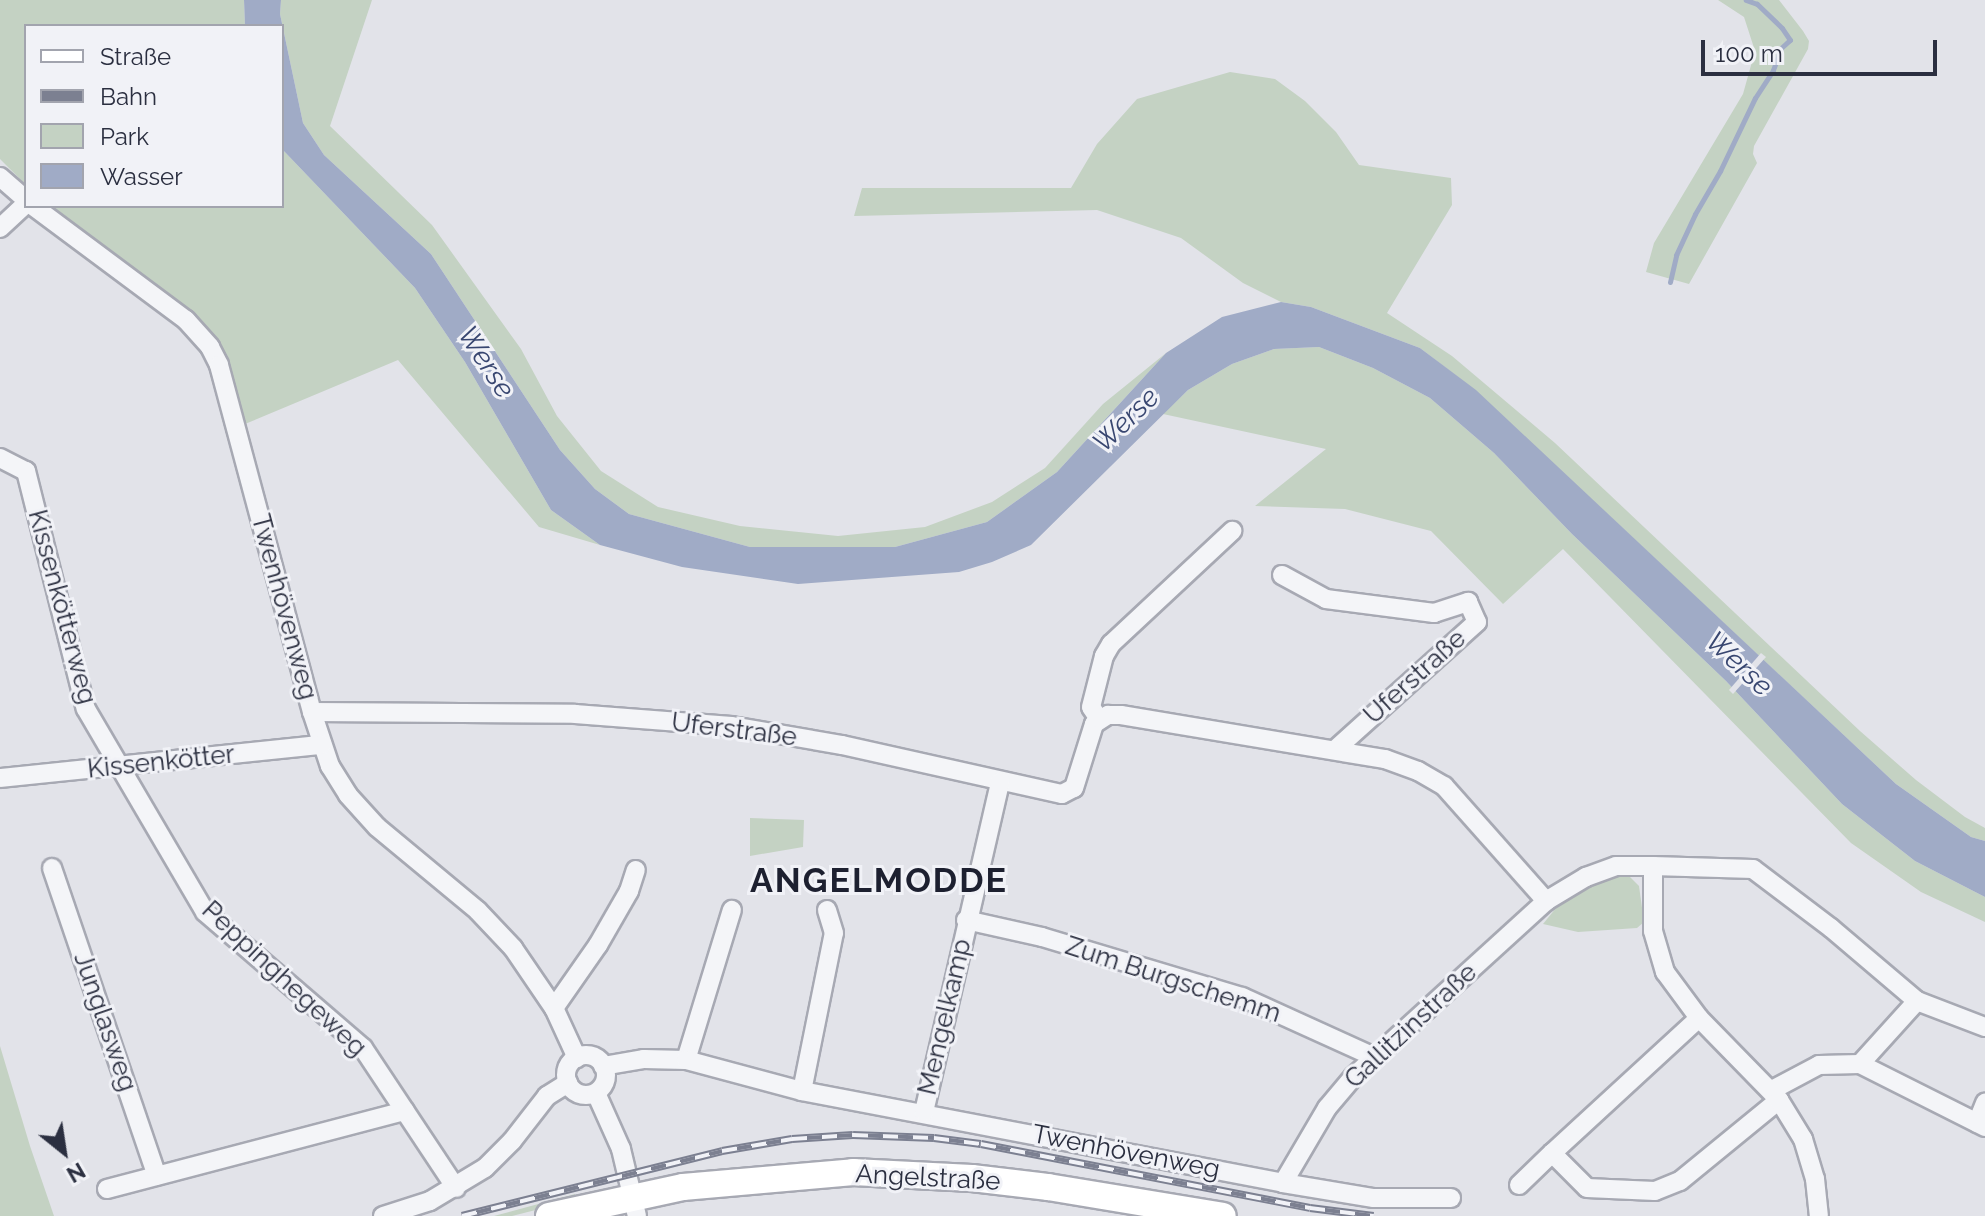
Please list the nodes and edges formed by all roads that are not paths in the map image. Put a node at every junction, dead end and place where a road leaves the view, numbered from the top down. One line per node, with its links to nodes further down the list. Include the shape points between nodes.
1 (0, 177): 2 (street)
2 (24, 200)
3 (24, 204): 5 (street)
4 (36, 208): 9 (street, Twenhövenweg, via 186,320 210,347)
5 (0, 228)
6 (0, 458): 13 (street, Kissenkötterweg, via 26,471 86,709)
7 (1232, 531): 10 (street, Uferstraße, via 1111,644 1091,707)
8 (1282, 575): 12 (street, Uferstraße, via 1326,599 1434,613 1468,602 1477,622)
9 (312, 712): 11 (street, Twenhövenweg); 15 (street, Uferstraße, via 575,714 732,726)
10 (1099, 719): 12 (street, Uferstraße, via 1121,715); 15 (street, Uferstraße, via 1069,792)
11 (322, 745): 13 (street, Kissenkötter); 24 (street, Twenhövenweg, via 348,795 377,827 478,911 513,948)
12 (1335, 750): 19 (street, Uferstraße, via 1385,759 1444,786)
13 (121, 766): 14 (street, Kissenkötter); 37 (street, Peppinghegeweg, via 205,912 363,1048)
14 (0, 778)
15 (1000, 782): 22 (street, Mengelkamp)
16 (1653, 866): 19 (street, Gallitzinstraße, via 1616,866); 23 (street, Gallitzinstraße, via 1753,869); 25 (street, via 1656,950 1677,991)
17 (52, 868): 41 (street, Junglasweg)
18 (636, 870): 24 (street, via 598,945)
19 (1546, 901): 27 (street, Gallitzinstraße)
20 (732, 910): 29 (street)
21 (827, 910): 33 (street, via 834,933)
22 (966, 920): 27 (street, Zum Burgschemm, via 1042,937 1242,997); 38 (street, Mengelkamp)
23 (1917, 1001): 26 (street, Gallitzinstraße); 30 (street)
24 (554, 1008): 28 (street, Twenhövenweg)
25 (1699, 1018): 35 (street); 40 (street)
26 (1985, 1027)
27 (1374, 1057): 42 (street, Gallitzinstraße, via 1327,1108)
28 (577, 1058): 31 (street, Twenhövenweg, via 589,1056); 32 (street, via 569,1066)
29 (686, 1060): 31 (street, Twenhövenweg, via 644,1059); 33 (street, Twenhövenweg)
30 (1860, 1064): 35 (street, via 1819,1065); 39 (street)
31 (603, 1066): 34 (street, via 605,1082)
32 (568, 1083): 34 (street, via 581,1095); 44 (street, via 547,1096 485,1168)
33 (802, 1091): 38 (street, Twenhövenweg)
34 (596, 1093): 47 (street, via 621,1149)
35 (1776, 1095): 40 (street, via 1680,1181 1655,1191 1587,1188); 51 (street, via 1803,1139)
36 (1985, 1103): 39 (street)
37 (405, 1111): 41 (street); 44 (street, Peppinghegeweg)
38 (924, 1112): 42 (street, Twenhövenweg)
39 (1981, 1125)
40 (1552, 1153): 43 (street)
41 (157, 1176): 45 (street)
42 (1283, 1183): 46 (street, Twenhövenweg, via 1374,1198)
43 (1519, 1185)
44 (456, 1188): 48 (street)
45 (107, 1189)
46 (1451, 1198)
47 (635, 1207): 49 (street, Angelstraße); 50 (street, Angelstraße, via 683,1187 794,1175 913,1174 1062,1189)
48 (383, 1216)
49 (549, 1216)
50 (1223, 1216)
51 (1819, 1216)

